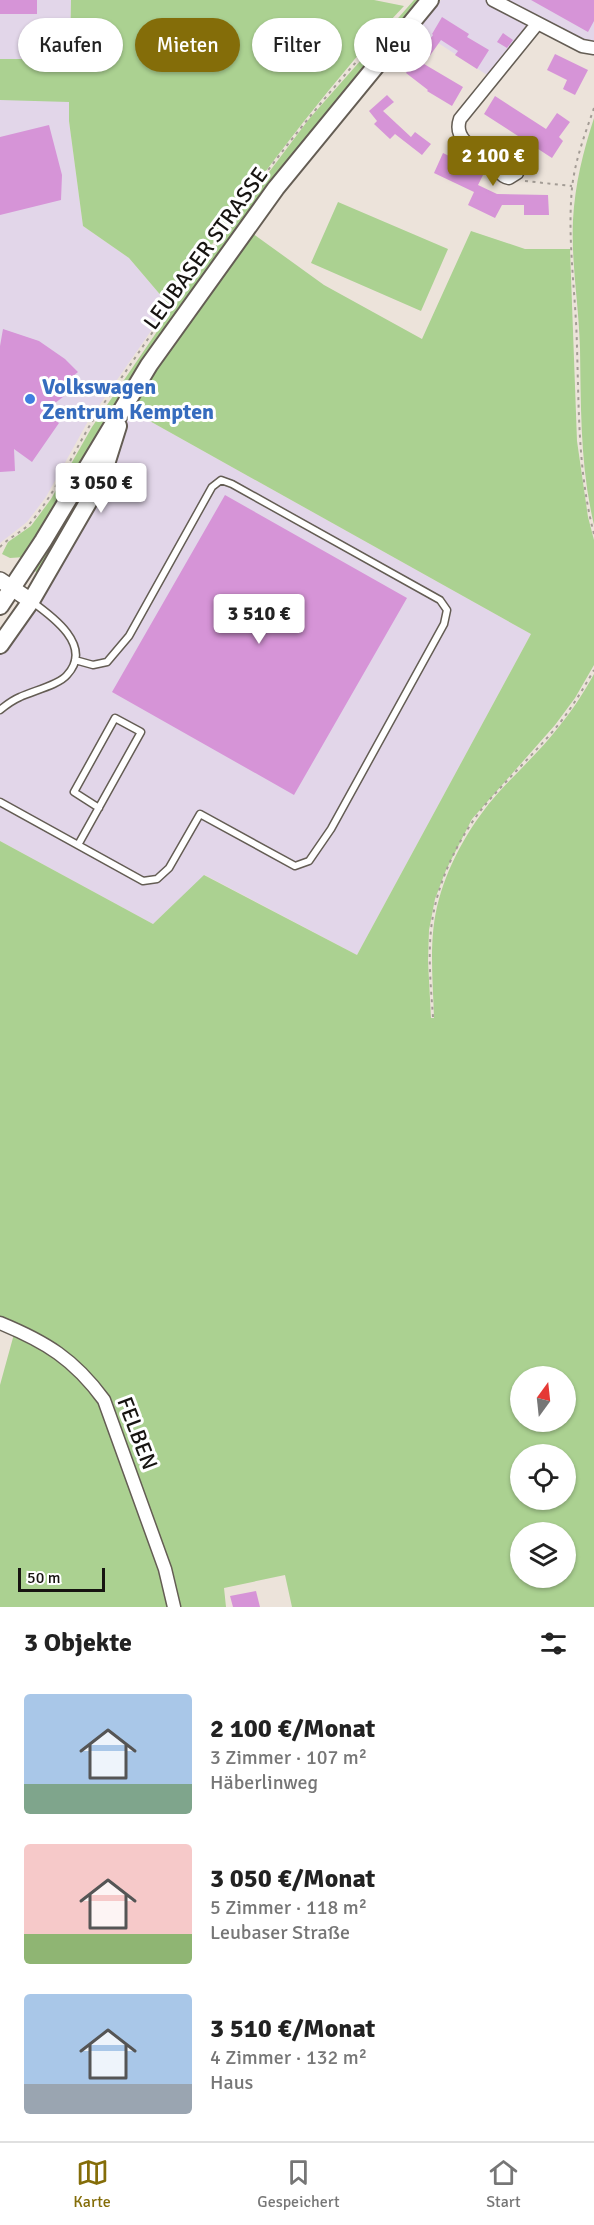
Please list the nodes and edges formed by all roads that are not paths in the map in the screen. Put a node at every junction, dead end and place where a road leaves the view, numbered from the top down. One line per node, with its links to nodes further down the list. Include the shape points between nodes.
1 (430, 0): 6 (main road, LEUBASER STRASSE, via 276,188)
2 (494, 0): 3 (street)
3 (537, 24): 4 (street); 5 (street, via 460,119 457,128 459,137 496,160 514,160 519,168)
4 (594, 48)
5 (514, 177)
6 (122, 408): 7 (main road, LEUBASER STRASSE, via 43,541); 8 (main road, via 101,480)
7 (6, 584): 8 (street); 9 (main road, LEUBASER STRASSE)
8 (31, 601): 10 (main road); 11 (lane, via 66,628 73,641)
9 (0, 606)
10 (0, 645)
11 (75, 660): 12 (lane, via 67,676); 15 (lane, via 93,665 107,662 129,636 212,487 221,480 440,600 447,610 444,624 331,829 309,861 295,866 200,814 169,868 157,879 143,881)
12 (0, 710)
13 (0, 802): 15 (lane)
14 (99, 807): 14 (lane, via 141,732 115,718 74,792); 15 (lane)
15 (78, 845)
16 (0, 1323): 17 (street, FELBEN, via 55,1350 74,1364 104,1400 165,1569)
17 (174, 1607)

